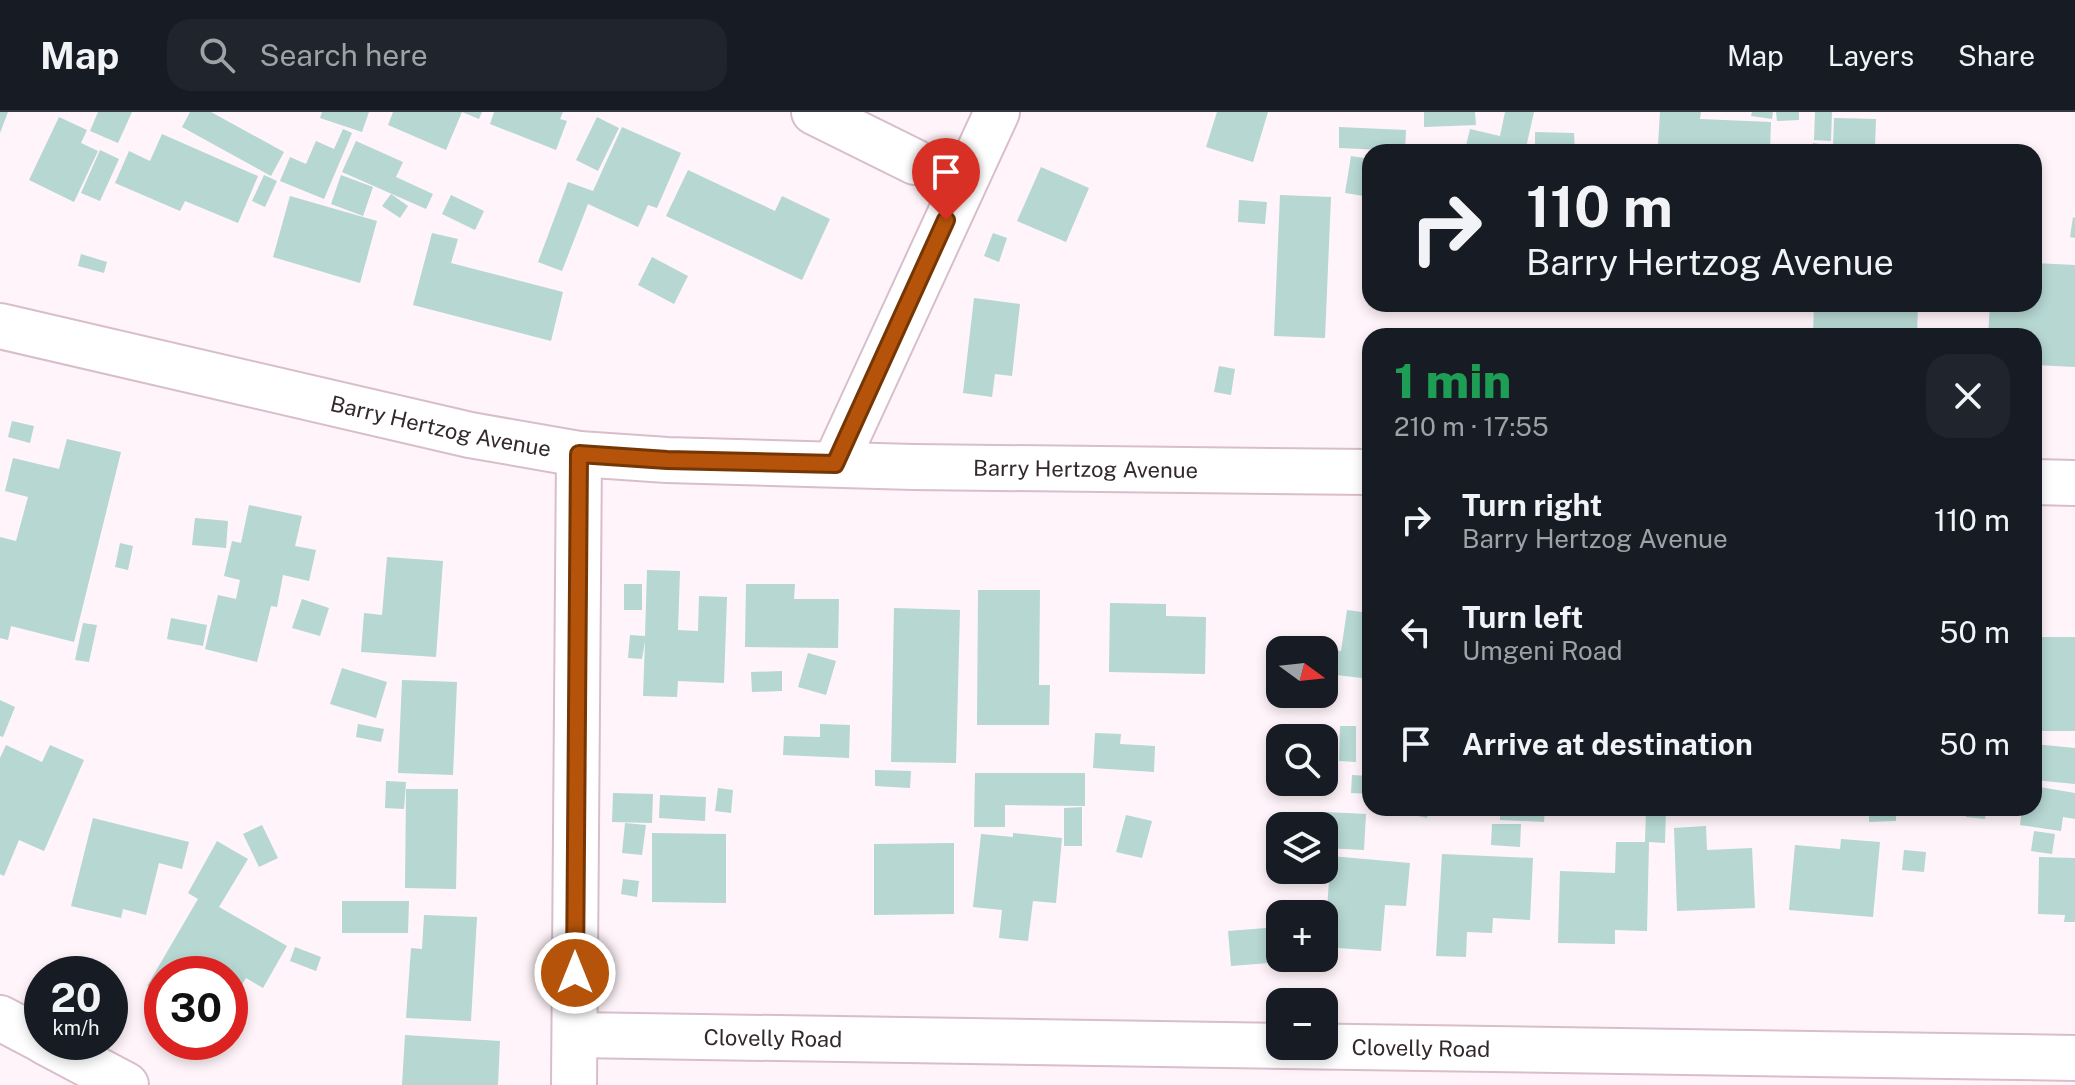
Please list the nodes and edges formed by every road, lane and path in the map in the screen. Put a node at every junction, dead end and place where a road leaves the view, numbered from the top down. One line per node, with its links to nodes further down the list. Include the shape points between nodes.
1 (814, 112): 3 (street)
2 (997, 112): 6 (street)
3 (915, 162)
4 (0, 326): 5 (street, Barry Hertzog Avenue, via 470,435)
5 (579, 454): 6 (street, Barry Hertzog Avenue); 12 (street)
6 (835, 464): 7 (street, Barry Hertzog Avenue)
7 (1362, 472)
8 (2042, 482): 9 (street)
9 (2075, 483)
10 (0, 1018): 11 (street)
11 (24, 1031)
12 (575, 1035): 15 (street, Clovelly Road); 17 (street)
13 (2075, 1058): 15 (street, Clovelly Road)
14 (79, 1060): 16 (street)
15 (1663, 1068)
16 (126, 1085)
17 (574, 1085)

